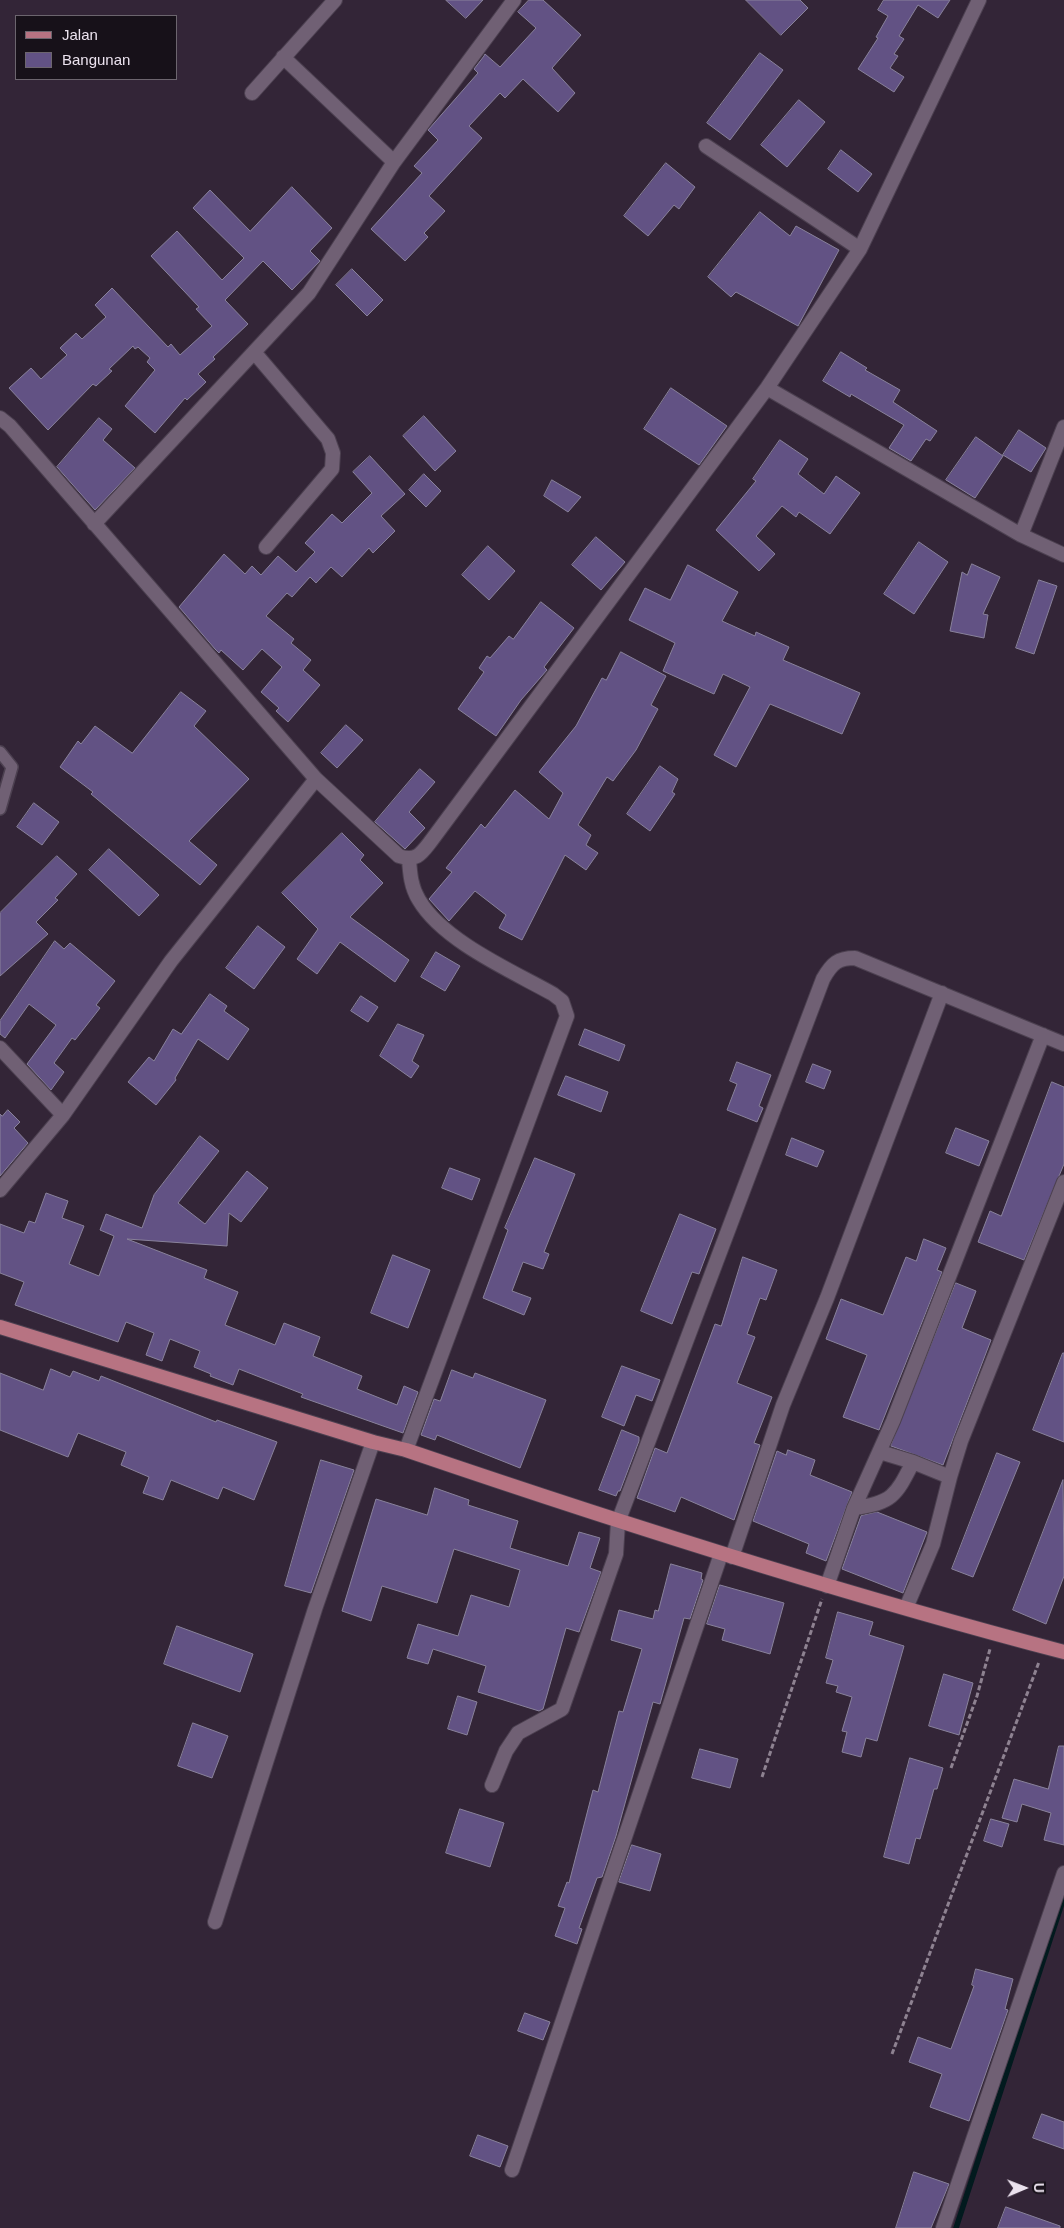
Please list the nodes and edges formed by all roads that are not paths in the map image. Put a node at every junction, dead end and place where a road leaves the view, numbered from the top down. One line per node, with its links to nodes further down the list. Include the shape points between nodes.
1 (335, 0): 4 (street)
2 (514, 0): 7 (street)
3 (979, 0): 8 (street)
4 (283, 57): 5 (street); 7 (street)
5 (252, 93)
6 (706, 146): 8 (street)
7 (394, 162): 9 (street, via 309,293)
8 (860, 249): 10 (street)
9 (254, 352): 13 (street); 15 (street, via 328,439 334,453 332,468)
10 (767, 388): 14 (street); 20 (street, via 431,841 420,855)
11 (0, 418): 13 (street)
12 (1064, 427): 14 (street)
13 (94, 524): 18 (street)
14 (1021, 535): 16 (street)
15 (266, 548)
16 (1064, 555)
17 (0, 752): 19 (lane, via 12,767)
18 (316, 779): 20 (street, via 398,856); 25 (street, via 171,961)
19 (0, 809)
20 (409, 859): 30 (street, via 411,882 419,900 439,925 482,955 562,1000 567,1016)
21 (942, 993): 22 (street); 35 (street, via 856,958 841,958 830,966); 36 (street)
22 (1043, 1035): 23 (street); 31 (street)
23 (1064, 1044)
24 (0, 1048): 25 (street)
25 (63, 1115): 27 (street)
26 (1064, 1182): 33 (street, via 961,1441)
27 (0, 1190)
28 (0, 1327): 29 (main road)
29 (373, 1442): 30 (main road); 42 (street, via 312,1618)
30 (406, 1450): 35 (main road)
31 (880, 1452): 32 (street); 34 (street)
32 (913, 1462): 33 (street); 34 (street, via 897,1492 876,1505)
33 (950, 1477): 38 (street, via 934,1544)
34 (854, 1508): 37 (street)
35 (618, 1522): 36 (main road); 40 (street, via 616,1554 562,1710 518,1733 506,1751)
36 (727, 1555): 37 (main road); 43 (street)
37 (827, 1586): 38 (main road)
38 (906, 1608): 39 (main road)
39 (1064, 1652)
40 (492, 1785)
41 (1064, 1873): 44 (street)
42 (214, 1922)
43 (512, 2170)
44 (943, 2228)

